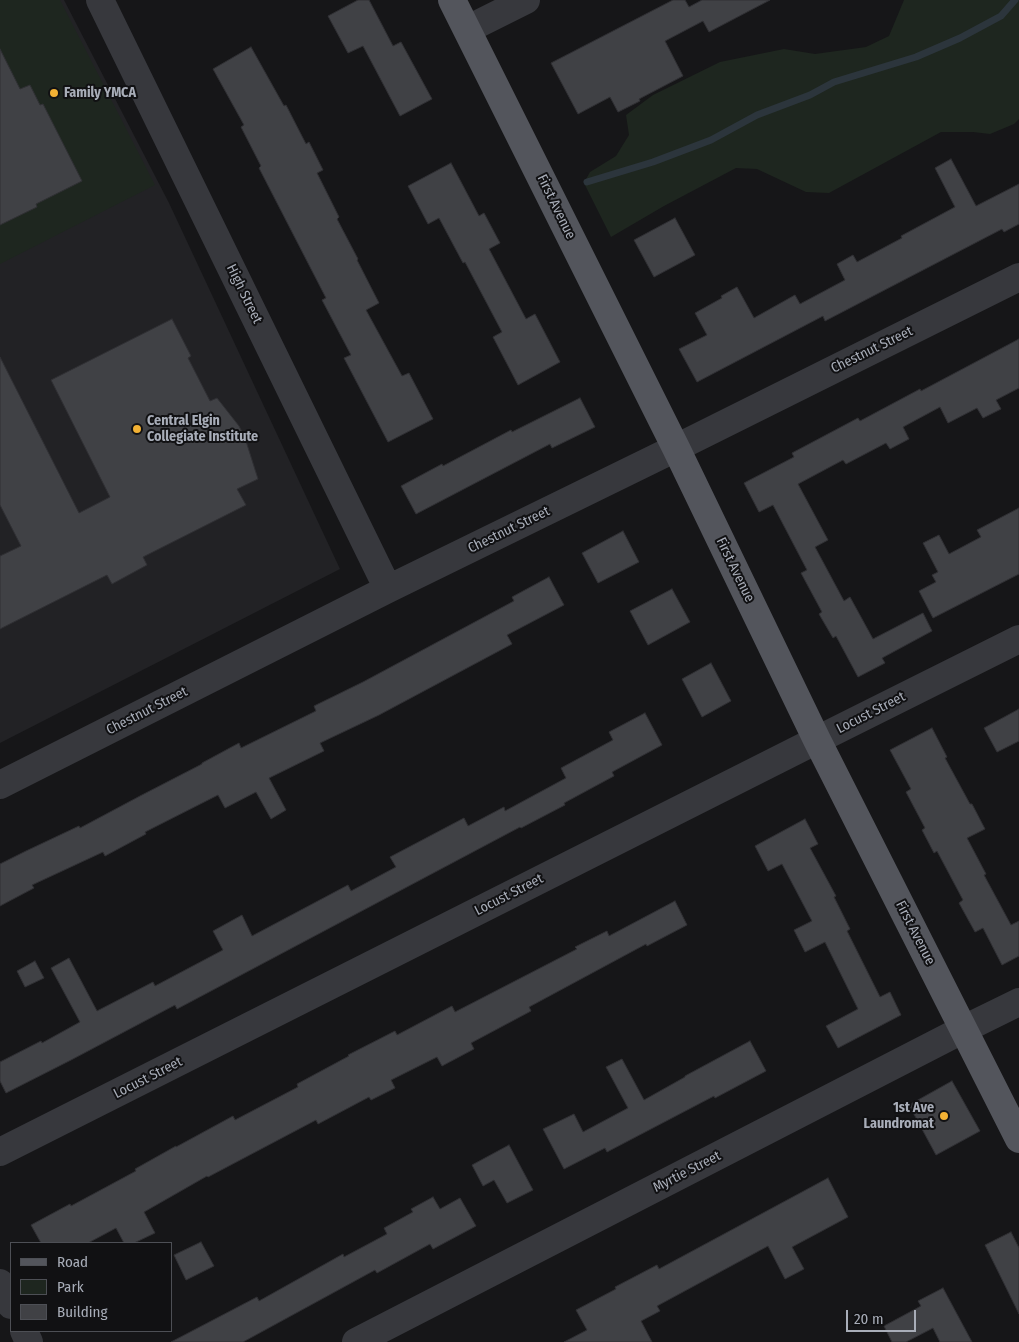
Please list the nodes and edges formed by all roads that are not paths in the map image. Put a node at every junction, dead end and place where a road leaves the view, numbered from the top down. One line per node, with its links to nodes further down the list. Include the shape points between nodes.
1 (100, 0): 7 (street, High Street)
2 (452, 0): 4 (main road, First Avenue)
3 (526, 0): 4 (street)
4 (468, 30): 6 (main road, First Avenue)
5 (1019, 277): 6 (street, Chestnut Street)
6 (676, 448): 7 (street, Chestnut Street); 9 (main road, First Avenue)
7 (388, 589): 10 (street, Chestnut Street)
8 (1019, 639): 9 (street, Locust Street)
9 (817, 740): 12 (main road, First Avenue); 14 (street, Locust Street)
10 (0, 785)
11 (1019, 1002): 12 (street, Myrtie Street)
12 (964, 1029): 13 (main road, First Avenue); 17 (street, Myrtie Street)
13 (1019, 1139)
14 (0, 1152)
15 (0, 1283): 16 (street)
16 (10, 1303)
17 (356, 1342)

